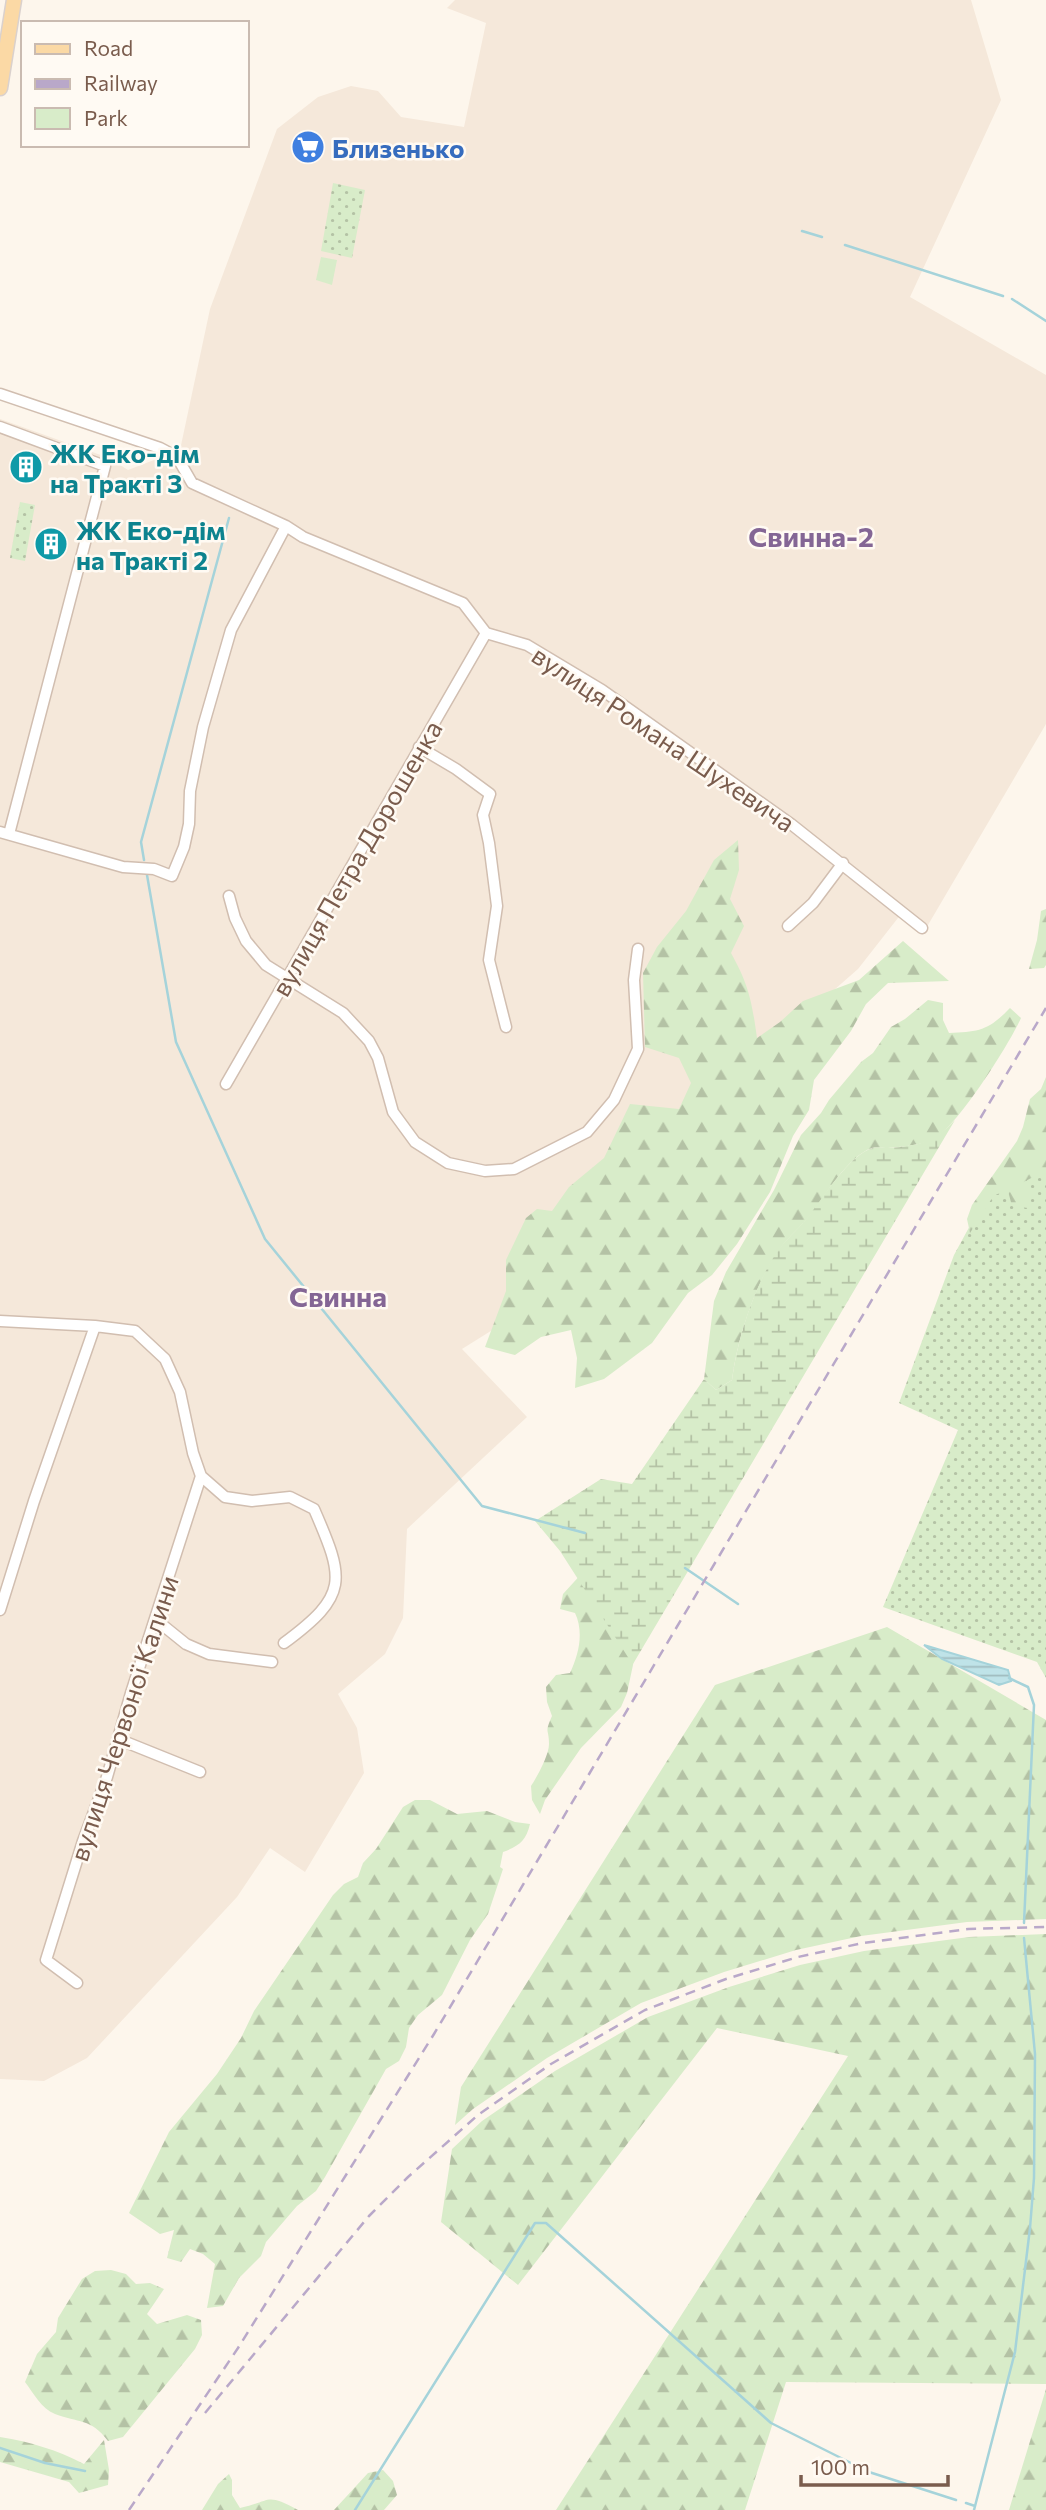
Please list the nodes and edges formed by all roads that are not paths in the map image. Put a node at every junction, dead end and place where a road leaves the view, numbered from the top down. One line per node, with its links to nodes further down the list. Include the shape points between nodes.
1 (14, 0): 2 (main road)
2 (0, 88)
3 (0, 394): 5 (street, via 160,448 177,457 192,483)
4 (0, 427): 8 (street, via 105,466)
5 (286, 526): 6 (street, via 463,603); 8 (street, via 231,630 203,727 184,847 172,876)
6 (486, 633): 7 (street, вулиця Петра Дорошенка); 9 (street, вулиця Романа Шухевича, via 527,645 602,690)
7 (419, 747): 14 (street, вулиця Петра Дорошенка); 15 (street, via 490,794 483,815 497,906 489,960)
8 (4, 833)
9 (843, 863): 11 (street, via 813,903); 12 (street, вулиця Романа Шухевича)
10 (229, 896): 14 (street, via 246,941)
11 (788, 926)
12 (922, 928)
13 (638, 949): 14 (street, via 634,980 638,1049 614,1100 587,1132 514,1169 485,1171 448,1163 415,1142 393,1112 369,1041 343,1013)
14 (286, 979): 16 (street, вулиця Петра Дорошенка)
15 (506, 1027)
16 (226, 1084)
17 (0, 1321): 18 (street)
18 (95, 1326): 19 (street, via 135,1331 165,1359 180,1392); 20 (street)
19 (201, 1476): 21 (street, вулиця Червоної Калини); 22 (street, via 225,1497 252,1501 290,1497 314,1509 332,1550 337,1586 325,1609)
20 (0, 1610)
21 (155, 1619): 23 (street, via 186,1644 209,1654); 24 (street, вулиця Червоної Калини)
22 (284, 1643)
23 (272, 1662)
24 (118, 1739): 25 (street); 26 (street, вулиця Червоної Калини, via 46,1960)
25 (200, 1772)
26 (77, 1983)

